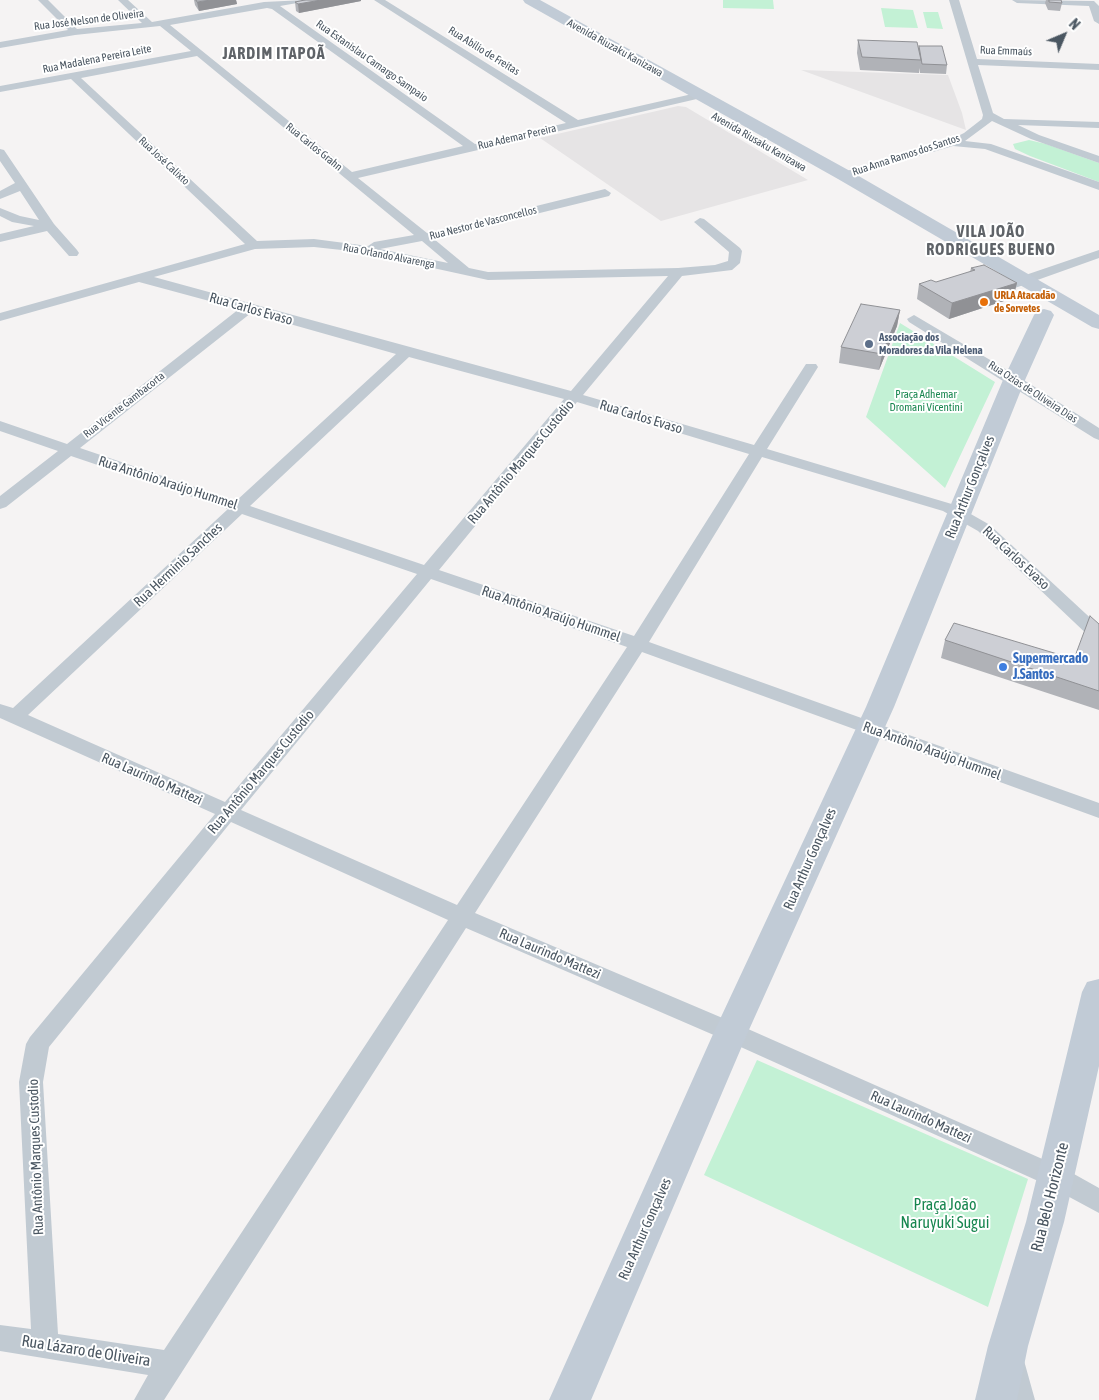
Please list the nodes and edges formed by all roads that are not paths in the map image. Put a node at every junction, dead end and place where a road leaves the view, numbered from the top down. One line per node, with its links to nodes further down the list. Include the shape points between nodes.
1 (43, 0): 13 (street)
2 (122, 0): 12 (street)
3 (254, 0): 9 (street, Rua Estanislau Camargo Sampaio)
4 (300, 0): 9 (street, Rua José Nelson de Oliveira)
5 (379, 0): 23 (street, Rua Abílio de Freitas)
6 (954, 0): 16 (street)
7 (1017, 0): 10 (street, via 1091,3)
8 (524, 2): 20 (street, Avenida Riuzaku Kanizawa); 21 (street, Avenida Riusaku Kanizawa)
9 (266, 5): 11 (street, Rua José Nelson de Oliveira); 30 (street, Rua Estanislau Camargo Sampaio, via 274,7)
10 (1099, 21)
11 (162, 22): 12 (street, Rua José Nelson de Oliveira); 15 (street, Rua Carlos Grahn)
12 (150, 24): 13 (street, Rua José Nelson de Oliveira)
13 (75, 32): 14 (street, Rua José Nelson de Oliveira)
14 (0, 45)
15 (199, 53): 18 (street, Rua Madalena Pereira Leite); 34 (street, Rua Carlos Grahn)
16 (973, 62): 17 (street, Rua Emmaús); 24 (street)
17 (1099, 67)
18 (74, 77): 19 (street, Rua Madalena Pereira Leite); 46 (street, Rua José Calixto)
19 (0, 90)
20 (701, 95): 21 (street); 33 (street, Avenida Riuzaku Kanizawa)
21 (684, 99): 23 (street, Rua Ademar Pereira); 53 (street, Avenida Riusaku Kanizawa)
22 (1065, 123): 24 (street); 25 (street); 27 (street, via 1037,128 1033,134)
23 (576, 124): 30 (street, Rua Ademar Pereira)
24 (991, 124): 26 (street, Rua Anna Ramos dos Santos); 27 (street); 28 (street)
25 (1099, 125)
26 (968, 135): 29 (street, Rua Anna Ramos dos Santos)
27 (1038, 138): 28 (street); 32 (street)
28 (1010, 141): 29 (street, via 987,146); 36 (street)
29 (952, 143): 33 (street, Rua Anna Ramos dos Santos)
30 (473, 148): 34 (street, Rua Ademar Pereira)
31 (0, 152): 35 (street)
32 (1099, 160)
33 (844, 175): 53 (street, Avenida Riuzaku Kanizawa)
34 (350, 176): 45 (street, Rua Carlos Grahn)
35 (21, 184): 38 (street); 42 (street)
36 (1099, 186)
37 (605, 193): 45 (street, Rua Nestor de Vasconcellos)
38 (0, 195)
39 (0, 212): 40 (street)
40 (16, 219): 42 (street); 43 (street, via 19,224)
41 (700, 222): 51 (street, Rua Orlando Alvarenga, via 736,251 734,263 727,267)
42 (49, 226): 43 (street); 48 (street)
43 (14, 234): 44 (street)
44 (0, 238)
45 (424, 238): 47 (street, Rua Nestor de Vasconcellos); 50 (street, Rua Carlos Grahn)
46 (254, 245): 47 (street, Rua Orlando Alvarenga, via 314,244); 52 (street, Rua Orlando Alvarenga)
47 (360, 248): 50 (street, Rua Orlando Alvarenga)
48 (74, 253)
49 (1099, 254): 53 (street)
50 (465, 271): 51 (street, Rua Orlando Alvarenga, via 488,276)
51 (678, 272): 62 (street, Rua Antônio Marques Custodio)
52 (141, 278): 54 (street, Rua Carlos Evaso); 56 (street, Rua Orlando Alvarenga)
53 (1018, 282): 55 (street); 58 (street, Avenida Riuzaku Kanizawa)
54 (250, 308): 59 (street, Rua Carlos Evaso); 65 (street, Rua Vicente Gambacorta)
55 (1044, 316): 58 (street, via 1074,312); 61 (street, Rua Arthur Gonçalves)
56 (0, 317)
57 (914, 319): 61 (street, Rua Ozias de Oliveira Dias)
58 (1094, 320)
59 (406, 352): 62 (street, Rua Carlos Evaso); 68 (street, Rua Herminio Sanches)
60 (811, 367): 66 (street)
61 (1014, 380): 64 (street, Rua Ozias de Oliveira Dias); 69 (street, Rua Arthur Gonçalves)
62 (575, 397): 66 (street, Rua Carlos Evaso); 70 (street, Rua Antônio Marques Custodio)
63 (0, 426): 65 (street, Rua Antônio Araújo Hummel)
64 (1099, 435)
65 (67, 450): 67 (street, Rua Vicente Gambacorta); 68 (street, Rua Antônio Araújo Hummel)
66 (758, 452): 69 (street, Rua Carlos Evaso); 72 (street)
67 (0, 504)
68 (240, 507): 70 (street, Rua Antônio Araújo Hummel); 73 (street, Rua Herminio Sanches)
69 (960, 512): 71 (street, Rua Carlos Evaso, via 984,528); 74 (street, Rua Arthur Gonçalves)
70 (427, 572): 72 (street, Rua Antônio Araújo Hummel); 76 (street, Rua Antônio Marques Custodio)
71 (1099, 636)
72 (638, 644): 74 (street, Rua Antônio Araújo Hummel); 77 (street)
73 (7, 713): 76 (street, Rua Laurindo Mattezi)
74 (869, 728): 75 (street, Rua Antônio Araújo Hummel); 79 (street, Rua Arthur Gonçalves)
75 (1099, 811)
76 (228, 812): 77 (street, Rua Laurindo Mattezi); 83 (street, Rua Antônio Marques Custodio, via 38,1044 31,1082)
77 (463, 917): 79 (street, Rua Laurindo Mattezi); 85 (street)
78 (1099, 992): 80 (street, Rua Belo Horizonte)
79 (731, 1032): 80 (street, Rua Laurindo Mattezi); 87 (street, Rua Arthur Gonçalves)
80 (1056, 1177): 81 (street, Rua Laurindo Mattezi); 84 (street, Rua Belo Horizonte)
81 (1099, 1201)
82 (0, 1338): 83 (street, Rua Lázaro de Oliveira)
83 (45, 1343): 85 (street, Rua Lázaro de Oliveira)
84 (1008, 1346): 88 (street, Rua Belo Horizonte); 89 (street)
85 (171, 1364): 86 (street)
86 (148, 1400)
87 (570, 1400)
88 (996, 1400)
89 (1021, 1400)

